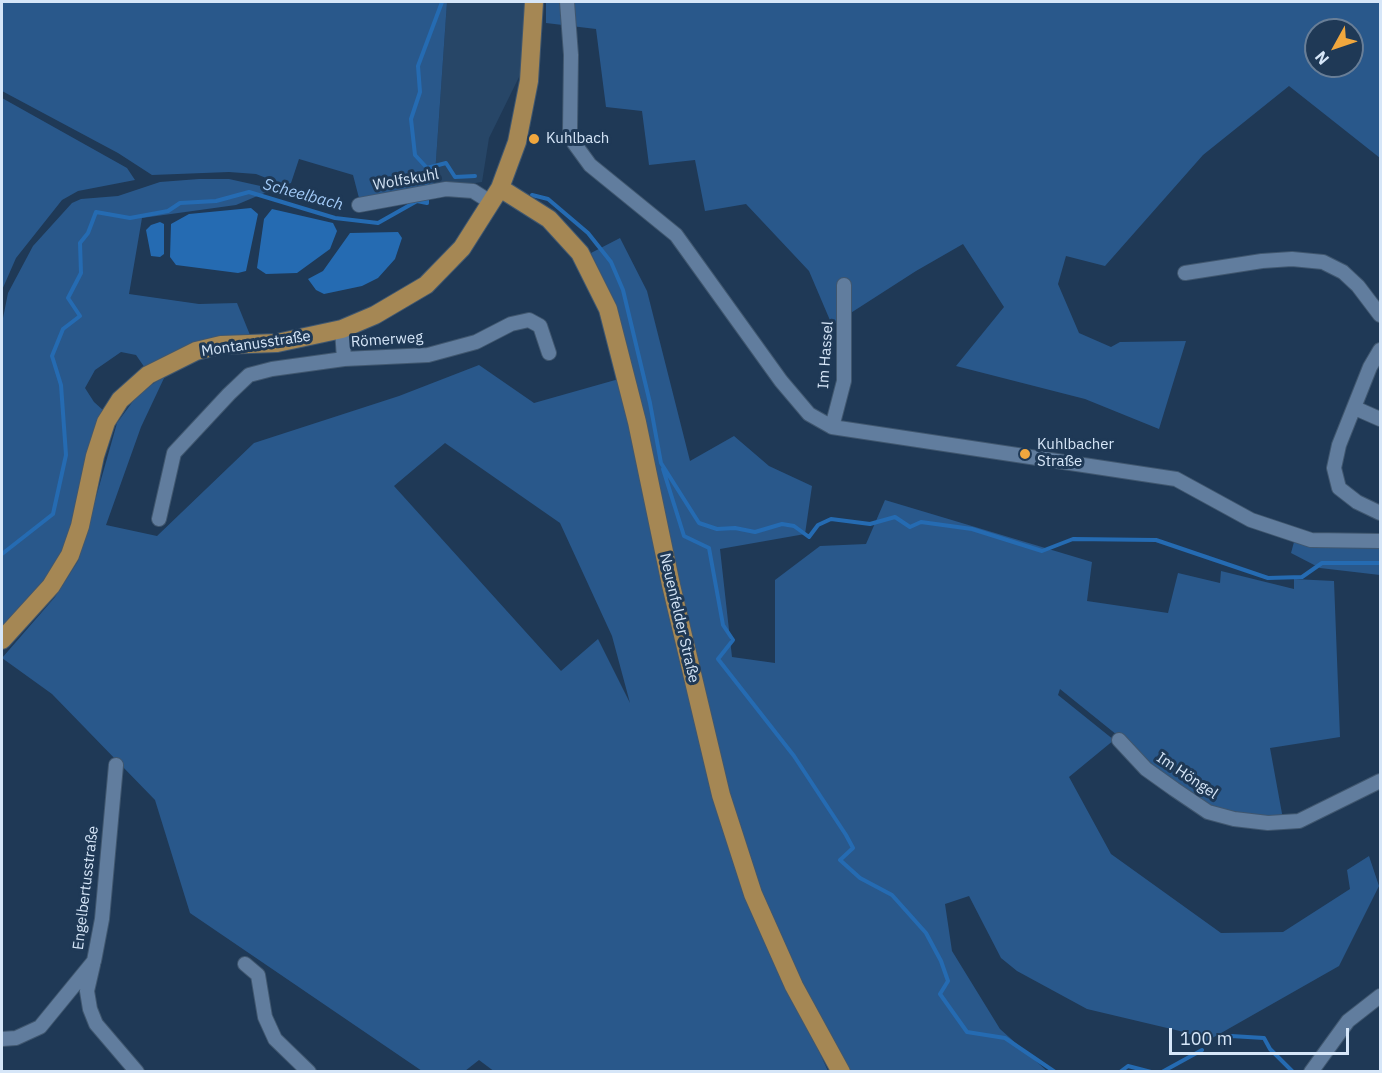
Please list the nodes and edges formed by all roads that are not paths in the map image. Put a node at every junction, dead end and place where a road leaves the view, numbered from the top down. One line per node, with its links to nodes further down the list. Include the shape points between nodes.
1 (534, 2): 3 (main road, Montanusstraße, via 526,101 517,142)
2 (567, 2): 14 (street, via 572,55 570,130 582,156 676,235 781,381 809,414)
3 (496, 195): 4 (street, Wolfskuhl, via 446,189); 8 (main road, Montanusstraße, via 462,248 426,285); 28 (main road, Neuenfelder Straße, via 549,219 580,253 608,309 721,795 753,894 794,986)
4 (359, 205)
5 (1185, 273): 7 (street, via 1262,261 1323,262 1358,286)
6 (844, 285): 14 (street, Im Hassel, via 844,381)
7 (1380, 315)
8 (342, 329): 11 (street); 18 (main road, Montanusstraße, via 277,343 204,349 148,375 120,400 106,422 95,456 70,555 51,586)
9 (1380, 350): 12 (street)
10 (549, 353): 11 (street, Römerweg, via 540,327 529,320 511,324 476,342 428,355)
11 (344, 359): 16 (street, via 249,375 174,453)
12 (1355, 408): 13 (street); 15 (street, via 1334,468 1340,488)
13 (1380, 418)
14 (832, 427): 17 (street, via 1176,479 1251,520 1311,540)
15 (1380, 513)
16 (159, 519)
17 (1380, 541)
18 (2, 640)
19 (1119, 740): 21 (street, Im Höngel, via 1146,769 1174,789 1208,812 1234,819 1299,821)
20 (116, 765): 22 (street, Engelbertusstraße, via 102,919)
21 (1380, 782)
22 (94, 961): 25 (street, Engelbertusstraße, via 40,1027); 26 (street, via 87,990 90,1010 96,1024)
23 (245, 964): 27 (street, via 258,975 265,1017 275,1039)
24 (1380, 996): 29 (street, via 1348,1021)
25 (2, 1040)
26 (137, 1071)
27 (309, 1071)
28 (841, 1071)
29 (1311, 1071)

